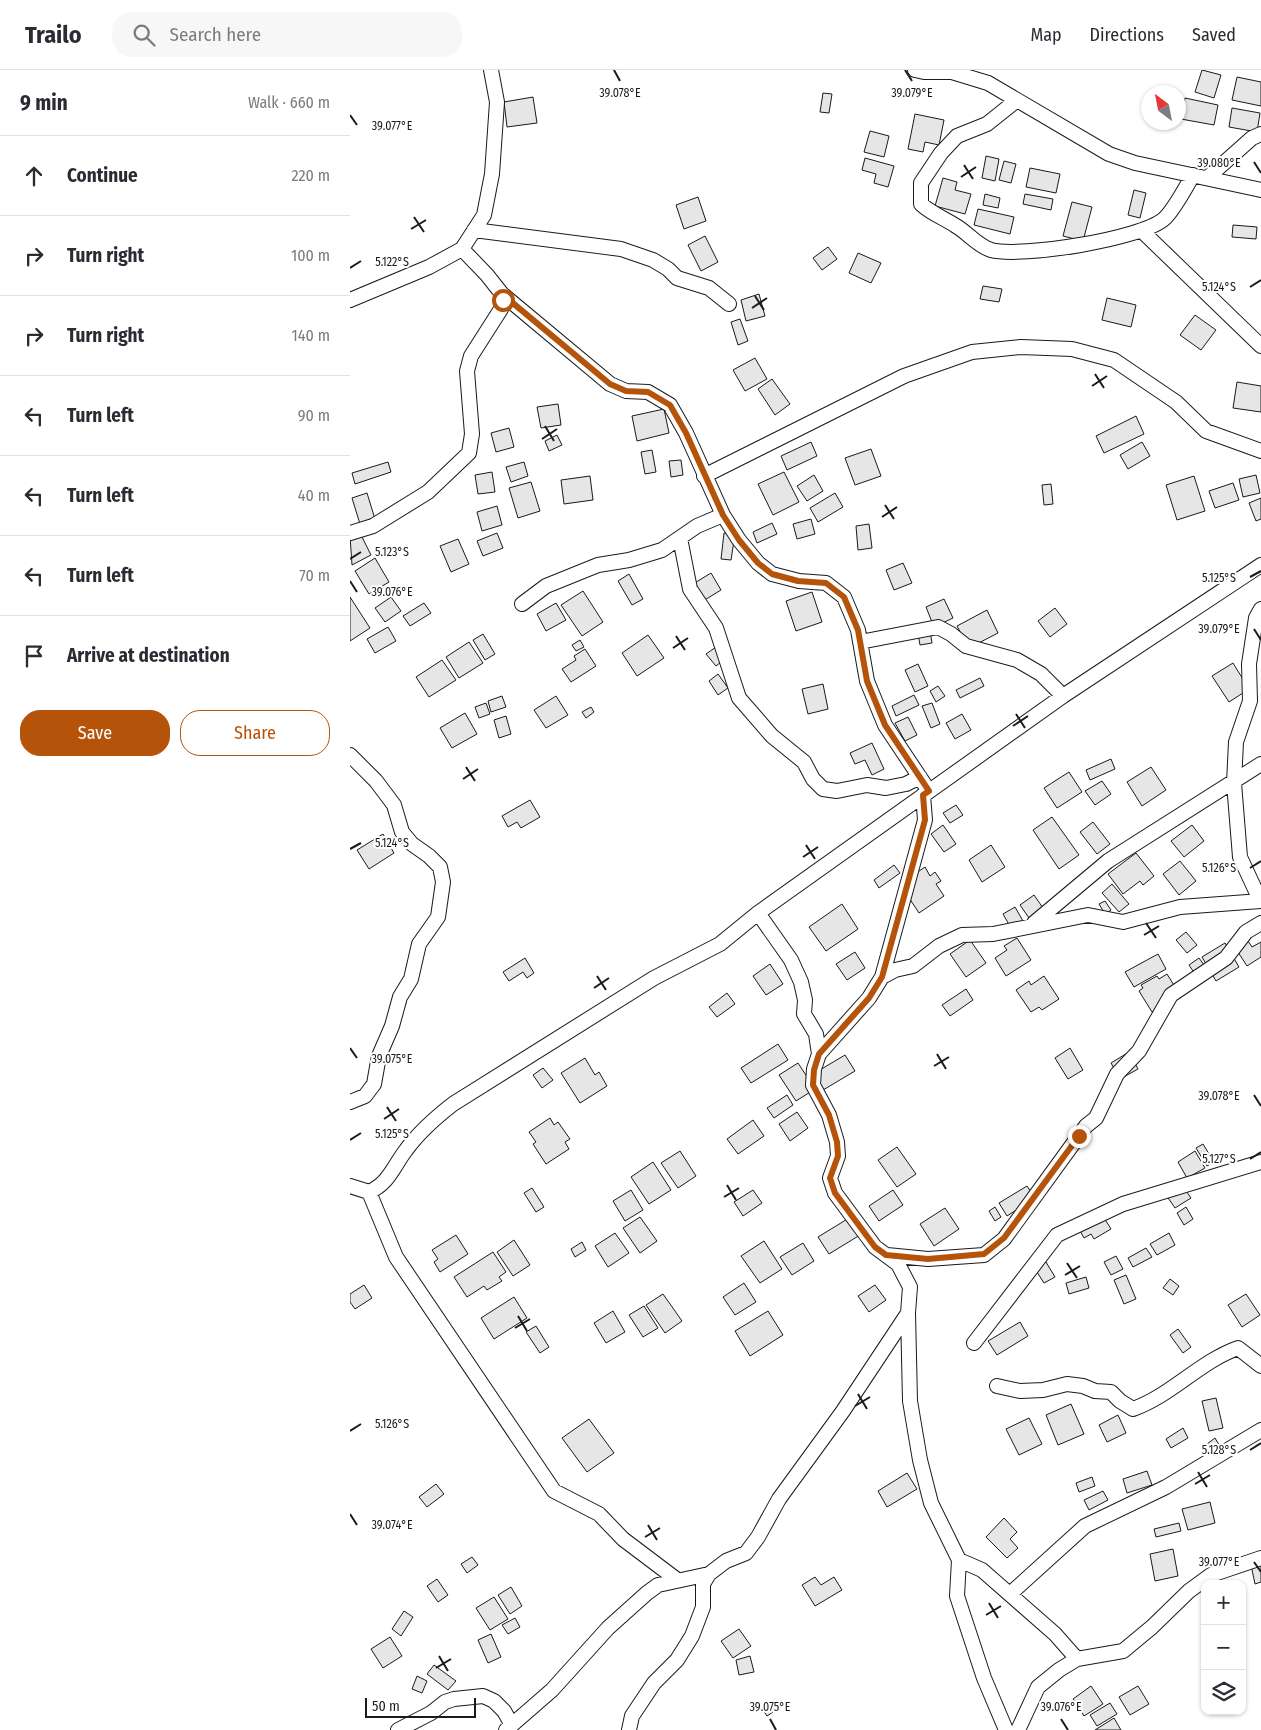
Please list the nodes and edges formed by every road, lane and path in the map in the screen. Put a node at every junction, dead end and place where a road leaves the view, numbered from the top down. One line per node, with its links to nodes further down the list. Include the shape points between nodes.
1 (491, 70): 7 (street, via 497,102 492,174 484,215)
2 (915, 70): 3 (street, via 969,76)
3 (1017, 100): 5 (street, via 1109,154 1135,163); 8 (street, via 987,124 957,136 941,153 921,182 921,204 988,249 1001,252 1017,253)
4 (1261, 134): 5 (street)
5 (1200, 176): 6 (street); 8 (street, via 1165,219)
6 (1261, 190)
7 (474, 230): 9 (street); 12 (street, via 622,249 653,260 677,278 708,288)
8 (1143, 232): 13 (street)
9 (462, 249): 10 (street); 11 (street, via 429,267)
10 (502, 294): 15 (street, via 610,384 626,391 648,392 670,405); 17 (street, via 500,309 471,356 467,371 472,434 469,453 428,492 373,526)
11 (350, 300)
12 (729, 304)
13 (1261, 346)
14 (1261, 451): 15 (street, via 1206,431 1176,402 1114,360 1072,349 1021,347 972,352 904,376)
15 (704, 476): 16 (street)
16 (723, 515): 18 (street, via 697,526); 22 (street, via 758,563 772,574 798,581 826,583 844,597)
17 (350, 533)
18 (680, 538): 20 (street, via 662,550 598,565 546,586); 26 (street, via 690,589 716,628 739,698 772,736 804,762 823,789 867,785 886,788 906,784)
19 (1261, 566): 23 (street)
20 (522, 604)
21 (1261, 609): 27 (street, via 1256,618 1249,664 1250,701 1236,742)
22 (860, 642): 23 (street, via 938,627 966,646 1017,660 1041,674); 26 (street, via 867,681 885,725)
23 (1063, 696): 28 (street)
24 (350, 755): 35 (street, via 394,805 402,832 440,867 443,882 438,916 419,944 411,979 400,997 379,1056 374,1084 365,1096)
25 (1261, 764): 27 (street)
26 (920, 776): 28 (street)
27 (1234, 783): 29 (street, via 1240,857); 32 (street, via 1108,861)
28 (926, 793): 30 (street); 33 (street, via 925,820)
29 (1261, 901): 32 (street, via 1180,906 1123,922 1088,915)
30 (758, 912): 34 (street, via 791,960 801,982 804,1014 816,1034); 38 (street, via 720,944 654,978 453,1104 428,1124 405,1150 381,1187)
31 (1261, 923): 39 (street, via 1246,932 1226,958 1171,995 1139,1051 1117,1074 1096,1118 1086,1126 1004,1238 984,1254 928,1259)
32 (1031, 925): 33 (street, via 994,934 954,938 913,966)
33 (882, 977): 34 (street, via 869,998)
34 (819, 1054): 39 (street, via 813,1085 829,1115 837,1142 838,1156 830,1178 835,1193 875,1247)
35 (350, 1102)
36 (1261, 1162): 41 (street, via 1123,1204 1057,1235)
37 (350, 1186): 38 (street)
38 (368, 1192): 48 (street, via 396,1257 554,1491 599,1514 623,1539)
39 (886, 1255): 40 (street, via 898,1264 910,1287)
40 (908, 1313): 46 (street, via 910,1401 920,1460 931,1503); 47 (street, via 843,1412 779,1499 746,1553 726,1561)
41 (974, 1343)
42 (1261, 1366): 43 (street, via 1238,1348 1206,1363 1150,1403 1133,1409 1111,1392 1083,1386 1067,1384 1020,1391)
43 (997, 1386)
44 (1261, 1430): 49 (street, via 1166,1487 1085,1526)
45 (1261, 1558): 50 (street, via 1211,1575 1123,1651)
46 (959, 1560): 49 (street, via 982,1570); 54 (street, via 957,1596)
47 (709, 1574): 48 (street); 53 (street, via 703,1584 703,1607 692,1636 677,1660 654,1683 632,1716)
48 (676, 1580): 51 (street, via 658,1585 630,1607 552,1690)
49 (1010, 1594): 50 (street, via 1055,1634)
50 (1077, 1659): 55 (street, via 1038,1687)
51 (509, 1728): 52 (street, via 504,1711 483,1696 445,1702)
52 (398, 1730)
53 (629, 1730)
54 (1006, 1730)
55 (1018, 1730)

